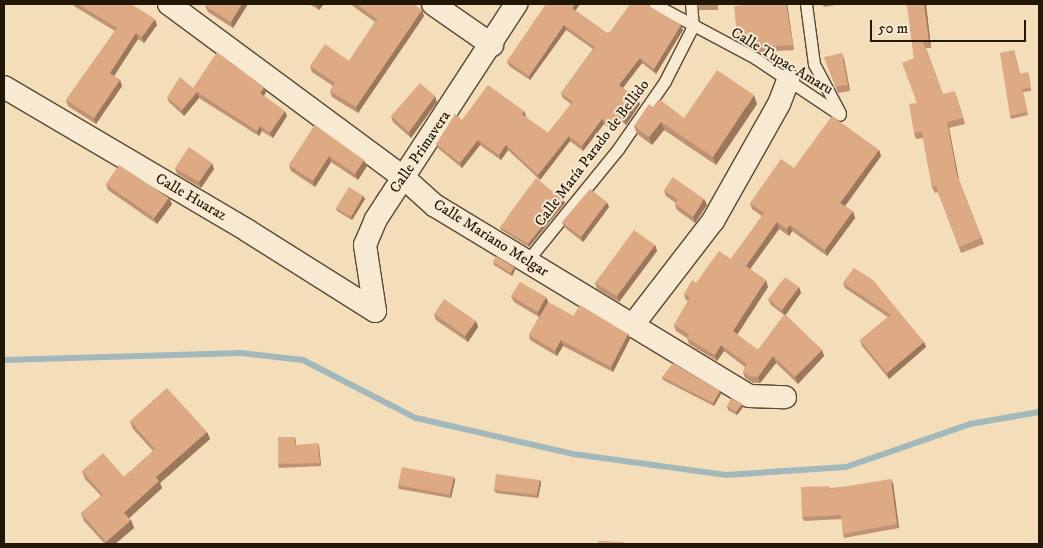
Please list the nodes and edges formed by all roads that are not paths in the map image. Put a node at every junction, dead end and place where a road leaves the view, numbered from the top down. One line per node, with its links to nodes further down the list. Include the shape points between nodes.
1 (169, 4): 11 (street, Calle Mariano Melgar)
2 (433, 4): 8 (street)
3 (516, 4): 8 (street, Calle Primavera)
4 (654, 4): 7 (lane, Calle Tupac Amaru)
5 (690, 4): 7 (lane)
6 (806, 4): 9 (lane, Calle Tupac Amaru, via 814,64 840,115)
7 (692, 26): 9 (lane, Calle Tupac Amaru, via 755,58); 12 (lane, Calle María Parado de Bellido, via 660,89 618,149)
8 (492, 45): 11 (street, Calle Primavera)
9 (788, 80): 14 (street, via 779,104 713,221)
10 (4, 87): 13 (street, Calle Huaraz, via 248,231)
11 (403, 177): 12 (street, Calle Mariano Melgar, via 434,205); 13 (street, Calle Primavera, via 376,219 365,245)
12 (527, 261): 14 (street, Calle Mariano Melgar)
13 (375, 312)
14 (632, 326): 15 (street, Calle Mariano Melgar, via 749,396)
15 (785, 397)

